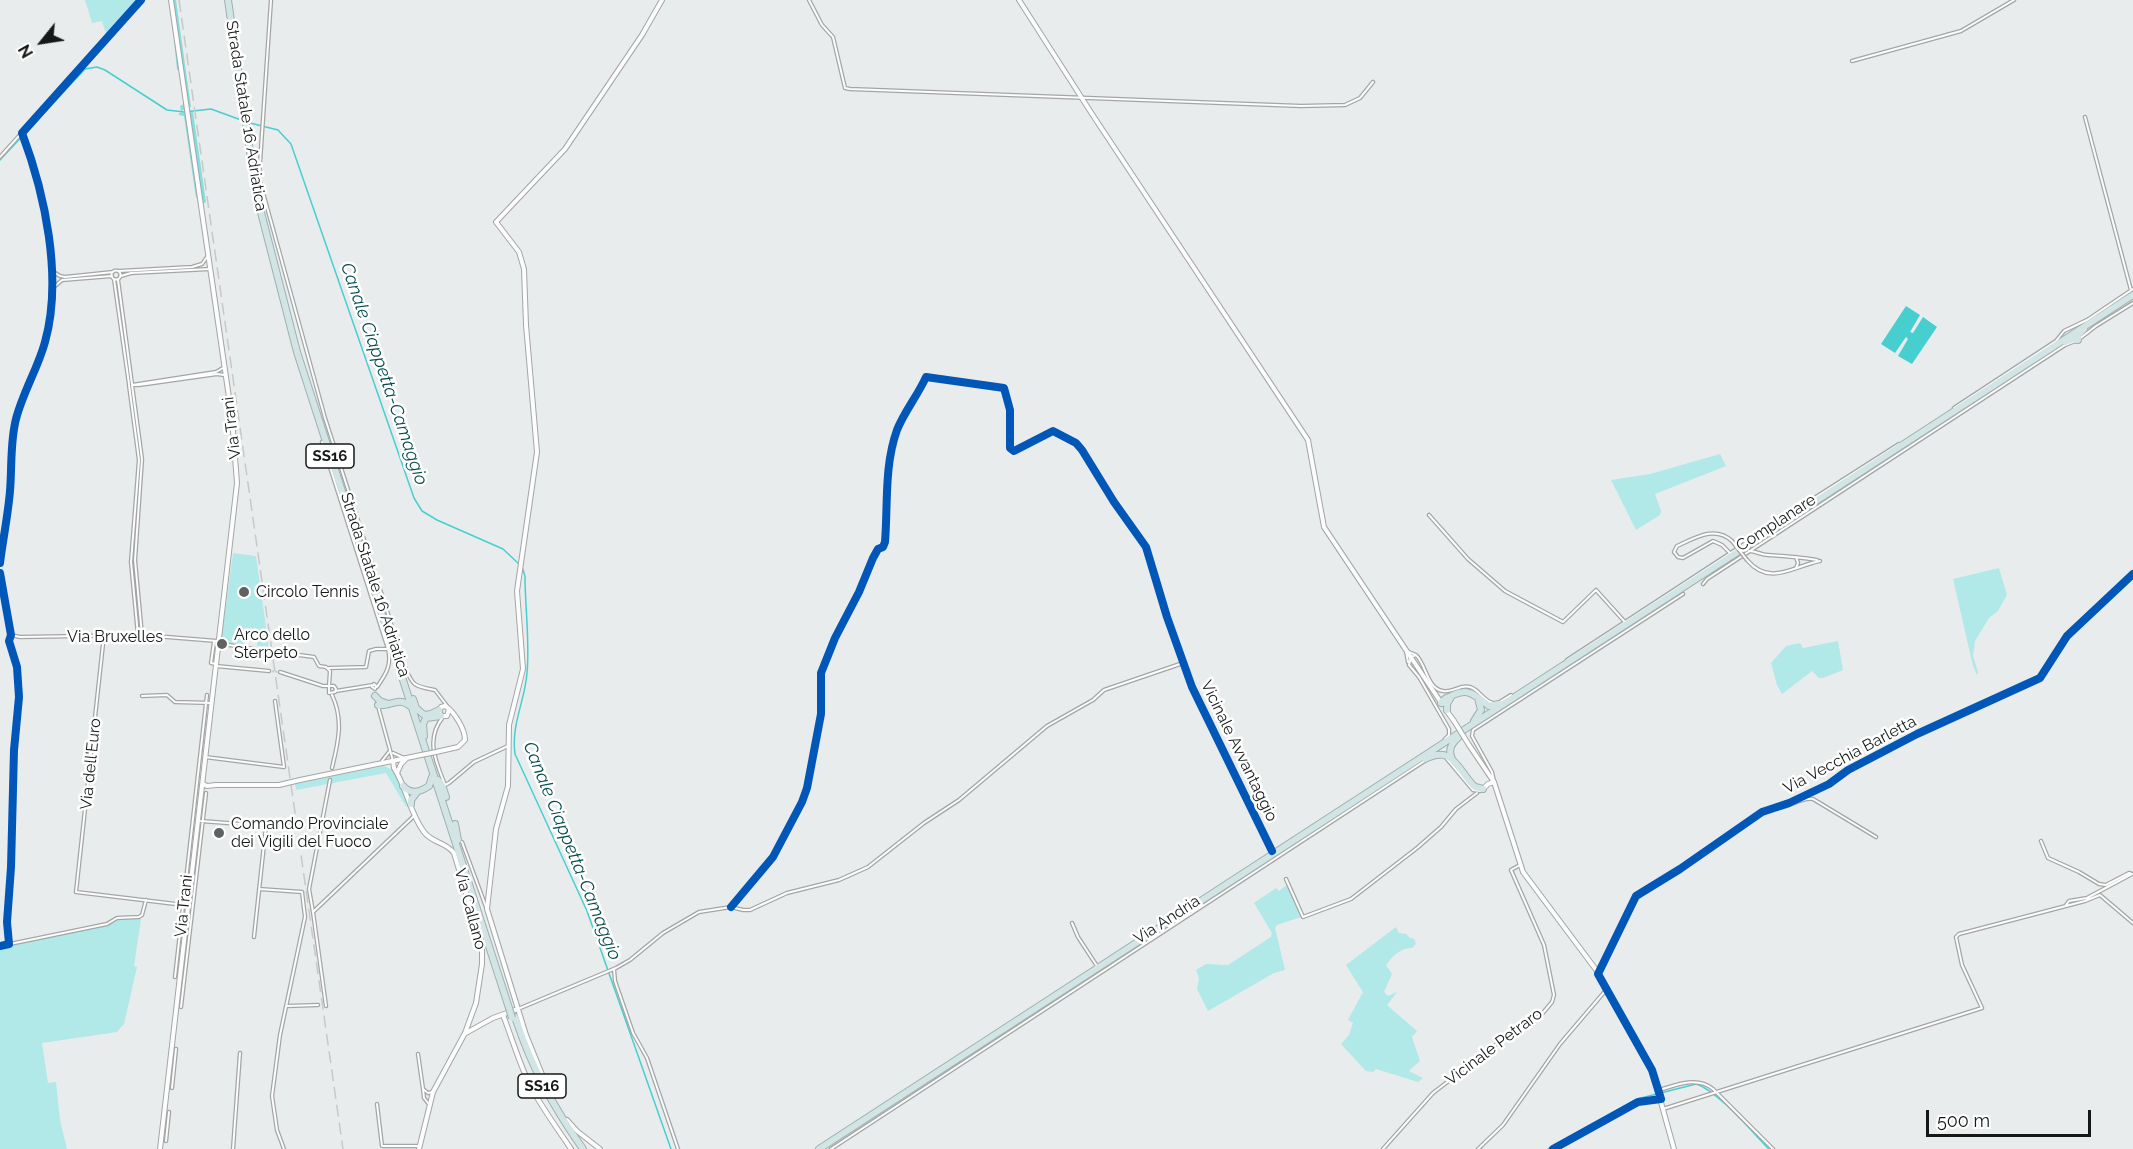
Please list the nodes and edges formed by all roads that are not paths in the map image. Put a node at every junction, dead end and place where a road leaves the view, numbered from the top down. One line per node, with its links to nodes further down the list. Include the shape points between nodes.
1 (141, 0): 13 (street)
2 (171, 0): 15 (street, Via Trani)
3 (230, 0): 65 (highway, Strada Statale 16 Adriatica / SS16, via 250,161 266,237 310,395); 69 (highway, Strada Statale 16 Adriatica / SS16, via 252,160 268,234 312,394)
4 (271, 0): 71 (street, via 259,178 336,455 410,680 419,688)
5 (662, 0): 91 (street, via 564,149 496,222 519,252 524,269 537,452 516,591 523,669 508,725)
6 (809, 0): 11 (street, via 833,37 845,88)
7 (1019, 0): 11 (street)
8 (2014, 0): 9 (street, via 1961,31)
9 (1852, 61)
10 (1372, 82): 11 (street, via 1360,98 1345,105)
11 (1082, 98): 54 (street, via 1308,440 1324,527)
12 (2085, 117): 22 (street)
13 (22, 132): 14 (street); 17 (street, via 39,185)
14 (0, 158)
15 (208, 254): 16 (street, Via Trani); 18 (street, via 202,264 192,267)
16 (210, 269): 19 (street); 28 (street, Via Trani)
17 (52, 271): 20 (street, via 65,277); 21 (street)
18 (119, 272): 19 (street); 20 (street)
19 (121, 276): 20 (street)
20 (114, 277): 21 (street, via 62,280); 30 (street)
21 (52, 290): 40 (street, via 45,344 16,418)
22 (2133, 292): 24 (highway); 25 (street, Complanare)
23 (2133, 303): 26 (street, Complanare)
24 (2084, 328): 25 (highway); 26 (highway); 27 (highway)
25 (2066, 330): 27 (highway); 36 (street, Complanare, via 2056,341)
26 (2078, 340): 27 (highway); 33 (street, Complanare)
27 (2061, 342): 75 (highway); 89 (highway)
28 (224, 367): 29 (street, Via Trani); 30 (street, via 216,372)
29 (225, 375): 30 (street); 51 (street, Via Trani, via 237,483)
30 (131, 384): 50 (street, via 142,459 135,560)
31 (322, 442): 52 (street)
32 (1429, 515): 47 (street, via 1468,559 1505,591 1563,622 1596,590)
33 (1762, 542): 34 (street, Complanare); 37 (street)
34 (1755, 547): 35 (street, Complanare); 37 (street)
35 (1747, 552): 37 (street); 45 (street, Complanare)
36 (1730, 553): 42 (street, bridge, via 1713,541 1683,558 1674,552 1677,546 1710,533 1732,541 1757,569 1769,574); 47 (street, Complanare)
37 (1761, 554): 38 (street)
38 (1793, 556): 39 (street); 42 (street, via 1797,558)
39 (1805, 558): 41 (street); 41 (street, via 1820,561); 42 (street)
40 (0, 563)
41 (1805, 564): 42 (street)
42 (1796, 568)
43 (0, 573): 48 (street)
44 (2133, 574): 116 (street, Via Vecchia Barletta, via 2067,636 2040,678 1917,734 1829,784)
45 (1703, 584)
46 (1683, 594): 109 (street, via 1473,730 1472,736 1492,772)
47 (1624, 621): 61 (street, Complanare, via 1496,704 1470,687 1438,690)
48 (11, 635): 49 (street, Via Bruxelles); 140 (street, via 20,697 14,750)
49 (104, 635): 50 (street, Via Bruxelles); 129 (street, Via dell'Euro, via 76,892)
50 (140, 635): 51 (street, Via Bruxelles)
51 (219, 643): 53 (street, Via Bruxelles); 60 (street, Via Trani)
52 (388, 649): 62 (street, via 369,651 366,666); 68 (street, via 388,669)
53 (267, 651)
54 (1406, 651): 56 (street); 57 (street)
55 (276, 652): 62 (street, via 314,657 319,666)
56 (1416, 655): 57 (street); 61 (street, Complanare)
57 (1409, 662): 59 (street); 123 (street, Via Andria, via 1446,722 1449,735)
58 (1184, 663): 123 (street, Vicinale Avvantaggio, via 1203,713); 132 (street, via 1104,690 1047,726 959,800 868,867 839,880 787,893 756,908 743,910); 132 (street, Vicinale Avvantaggio, via 1146,547 1078,446 1053,431 1014,451 1010,448 1010,410 1004,388 926,377 897,428 892,447 885,542 873,558 821,673 821,714 807,789 773,857)
59 (1417, 664): 61 (street, Complanare); 74 (street)
60 (216, 665): 63 (street); 80 (street, Via Trani)
61 (1423, 666)
62 (329, 668): 66 (street)
63 (269, 671)
64 (280, 672): 66 (street)
65 (404, 684): 79 (highway); 84 (highway, Strada Statale 16 Adriatica / SS16)
66 (331, 687): 67 (street); 70 (street); 70 (street)
67 (341, 689): 68 (street); 70 (street)
68 (374, 689): 81 (highway)
69 (410, 691): 86 (highway, SS16, via 421,713); 90 (highway, Strada Statale 16 Adriatica / SS16)
70 (334, 693): 100 (street, via 340,727)
71 (440, 694): 82 (street); 86 (street)
72 (207, 695): 80 (street, Via Trani)
73 (142, 696): 80 (street, via 167,695 175,702)
74 (1437, 696): 77 (highway)
75 (1516, 696): 76 (highway, via 1494,706); 88 (highway)
76 (1478, 697): 77 (highway, via 1465,691); 88 (highway, via 1481,710)
77 (1447, 699): 83 (highway)
78 (274, 701): 93 (street, via 284,767)
79 (398, 701): 81 (highway); 84 (highway, via 409,704)
80 (209, 703): 93 (street, Via Trani); 98 (street, Via Trani)
81 (384, 704): 85 (highway)
82 (449, 708): 86 (street); 86 (street, via 445,705); 87 (street)
83 (1447, 710): 109 (street, bridge, via 1490,776)
84 (413, 711): 103 (highway, Strada Statale 16 Adriatica / SS16)
85 (380, 715): 92 (street)
86 (441, 715): 87 (street); 90 (highway, via 424,721); 91 (street, via 432,747 445,785 474,762)
87 (458, 722): 94 (street, bridge, via 465,734 462,744)
88 (1468, 727): 181 (highway)
89 (1463, 734): 95 (highway, via 1451,744); 97 (highway)
90 (424, 736): 105 (highway, Strada Statale 16 Adriatica / SS16)
91 (508, 746): 133 (street, via 508,786 496,829)
92 (391, 752): 94 (street); 96 (street); 99 (street)
93 (206, 757): 98 (street, Via Trani)
94 (407, 758): 96 (street); 101 (street)
95 (1452, 760): 97 (highway, via 1438,753); 109 (highway, via 1475,787)
96 (393, 761): 99 (street); 101 (street)
97 (1421, 761): 182 (highway)
98 (202, 763): 102 (street, Via Trani); 114 (street, Via Trani)
99 (377, 764): 101 (street); 107 (street, bridge, via 279,785)
100 (332, 768)
101 (396, 771): 108 (street)
102 (204, 773): 106 (street, Via Trani); 107 (street)
103 (433, 773): 110 (highway, via 432,782); 113 (highway, Strada Statale 16 Adriatica / SS16)
104 (330, 780): 134 (street, via 309,890)
105 (438, 780): 113 (highway); 121 (highway, Strada Statale 16 Adriatica / SS16)
106 (202, 784): 107 (street); 111 (street, Via Trani)
107 (209, 784): 111 (street)
108 (403, 786): 112 (highway)
109 (1486, 787): 126 (street, via 1497,789); 127 (street, via 1351,899 1303,917); 183 (street, Via Andria, via 1473,790 1444,756 1432,756)
110 (424, 789): 112 (highway); 113 (highway)
111 (204, 794): 114 (street, Via Trani); 118 (street, Via Trani)
112 (412, 794): 115 (highway)
113 (444, 799): 153 (highway, Strada Statale 16 Adriatica / SS16)
114 (198, 801): 118 (street, Via Trani); 124 (street, Via Trani)
115 (411, 804): 117 (street, Via Callano)
116 (1769, 809): 120 (street, via 1810,798); 145 (street, Via Vecchia Barletta, via 1636,896)
117 (415, 815): 134 (street); 139 (street, Via Callano, via 429,837 454,853)
118 (200, 821): 124 (street, Via Trani); 125 (street, Via Trani); 128 (street, via 266,826)
119 (455, 824): 121 (highway)
120 (1876, 837)
121 (460, 841): 133 (street); 153 (highway, Strada Statale 16 Adriatica / SS16)
122 (2041, 841): 131 (street, via 2048,858 2099,884 2132,874 2084,900 2069,901)
123 (1272, 851): 143 (street, Via Andria)
124 (191, 857): 125 (street, Via Trani); 130 (street, Via Trani)
125 (195, 865): 142 (street, Via Trani)
126 (1520, 865): 145 (street); 184 (street, Vicinale Petraro, via 1511,870 1544,945 1552,1002 1542,1014 1498,1042 1433,1093)
127 (1286, 879)
128 (259, 889): 138 (street); 150 (street, via 302,892 305,917)
129 (146, 900): 130 (street); 140 (street, via 139,917 117,918 107,924)
130 (184, 905): 142 (street, Via Trani)
131 (2066, 905): 135 (street, via 2100,895); 164 (street, via 1958,934 1962,965 1982,1008)
132 (731, 906): 144 (street, via 694,914)
133 (487, 909): 153 (street)
134 (313, 912): 151 (street)
135 (2133, 922)
136 (1072, 923): 143 (street)
137 (484, 936): 139 (street)
138 (254, 937)
139 (480, 940): 155 (street, Via Callano, via 482,964 476,1003)
140 (9, 944): 141 (street)
141 (0, 946)
142 (183, 955): 146 (street, Via Trani); 148 (street, Via Trani)
143 (1097, 966): 180 (street, Via Andria)
144 (613, 969): 153 (street); 179 (street)
145 (1598, 974): 147 (street)
146 (175, 977)
147 (1606, 990): 165 (street, via 1652,1070); 185 (street, via 1560,1044 1503,1125)
148 (181, 991): 152 (street, Via Trani); 159 (street, Via Trani)
149 (318, 1005): 150 (street)
150 (287, 1006): 175 (street, via 272,1096)
151 (326, 1006)
152 (181, 1007)
153 (513, 1008): 154 (street); 177 (highway, Strada Statale 16 Adriatica / SS16, bridge, via 535,1072); 178 (street, via 562,1113)
154 (503, 1015): 155 (street); 176 (street, via 530,1084)
155 (465, 1033): 163 (street, Via Callano)
156 (176, 1049): 159 (street, Via Trani)
157 (240, 1053): 174 (street)
158 (418, 1054): 162 (street)
159 (173, 1058): 160 (street, Via Trani)
160 (171, 1078): 161 (street, Via Trani); 170 (street, Via Trani)
161 (172, 1088)
162 (423, 1089): 163 (street); 167 (street)
163 (433, 1092): 167 (street, Via Callano)
164 (1713, 1093): 165 (street, via 1703,1082 1697,1082); 168 (street); 188 (street)
165 (1660, 1094): 168 (street); 186 (street)
166 (376, 1104): 172 (street, via 382,1146)
167 (429, 1104): 172 (street, Via Callano)
168 (1663, 1109): 187 (street)
169 (169, 1112): 170 (street, Via Trani)
170 (165, 1124): 171 (street, Via Trani); 173 (street, Via Trani)
171 (166, 1141)
172 (420, 1148)
173 (160, 1149)
174 (233, 1149)
175 (284, 1149)
176 (571, 1149)
177 (582, 1149)
178 (600, 1149)
179 (678, 1149)
180 (814, 1149)
181 (819, 1149)
182 (824, 1149)
183 (831, 1149)
184 (1383, 1149)
185 (1478, 1149)
186 (1553, 1149)
187 (1674, 1149)
188 (1773, 1149)

